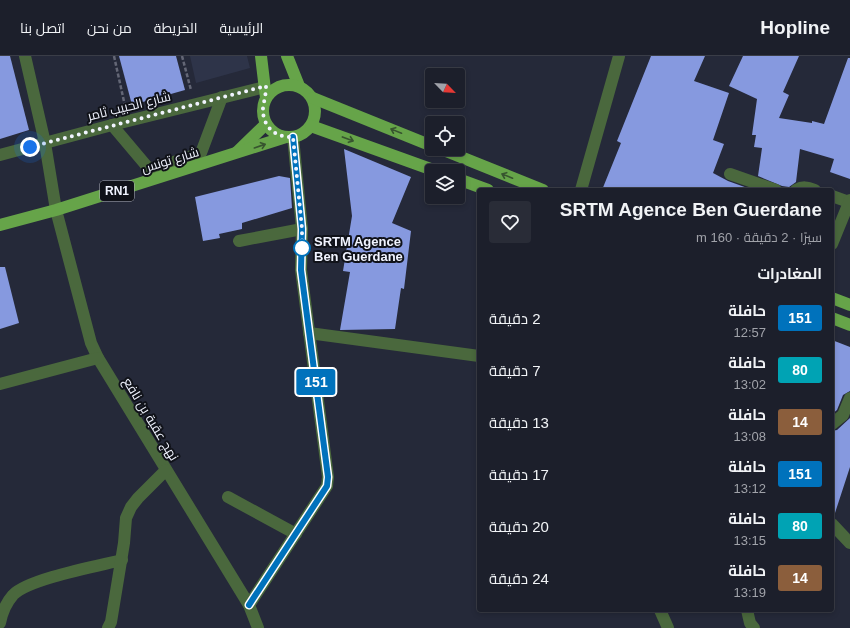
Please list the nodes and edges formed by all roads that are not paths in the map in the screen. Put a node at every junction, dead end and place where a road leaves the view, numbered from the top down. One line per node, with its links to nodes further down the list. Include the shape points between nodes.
1 (25, 56): 13 (street, نهج عقبة بن نافع)
2 (261, 56): 6 (main road)
3 (287, 56): 5 (main road)
4 (618, 56): 23 (street)
5 (299, 86): 6 (main road, via 289,84); 8 (main road)
6 (266, 92): 7 (street, شارع الحبيب ثامر); 9 (main road, via 263,107)
7 (222, 97): 10 (street, شارع الحبيب ثامر); 10 (street, via 201,154 150,170)
8 (313, 98): 11 (main road, via 315,112); 14 (main road, one-way to 8)
9 (266, 124): 12 (main road, via 278,135); 16 (main road, RN1)
10 (112, 125): 13 (street, شارع الحبيب ثامر)
11 (311, 126): 12 (main road, RN1, via 303,133); 18 (main road, one-way to 18)
12 (290, 137): 16 (main road, RN1, one-way to 12); 31 (street)
13 (46, 143): 15 (street, شارع الحبيب ثامر); 29 (street, نهج عقبة بن نافع)
14 (425, 143)
15 (0, 155)
16 (233, 155): 29 (main road, شارع تونس / RN1)
17 (458, 156): 22 (main road, one-way to 17)
18 (425, 167)
19 (730, 174): 24 (street)
20 (465, 182): 21 (main road)
21 (483, 188)
22 (538, 188)
23 (582, 188)
24 (770, 188)
25 (799, 188): 26 (street)
26 (810, 188)
27 (834, 197): 28 (street)
28 (850, 201): 32 (street)
29 (56, 210): 30 (main road, شارع تونس / RN1); 40 (street, نهج عقبة بن نافع, via 91,343)
30 (0, 225)
31 (302, 229): 33 (street); 38 (street, via 301,270)
32 (834, 239)
33 (239, 241)
34 (834, 299): 35 (main road)
35 (850, 305)
36 (834, 319): 37 (main road)
37 (850, 325)
38 (309, 333): 39 (street); 47 (street, via 328,477 327,486)
39 (477, 356)
40 (98, 358): 41 (street); 44 (street, نهج عقبة بن نافع)
41 (0, 384)
42 (850, 398): 43 (street, via 843,415)
43 (834, 422)
44 (166, 470): 49 (street, via 131,507 126,518); 50 (street, نهج عقبة بن نافع)
45 (228, 497): 47 (street)
46 (834, 526): 48 (street)
47 (296, 534): 50 (street)
48 (850, 543)
49 (122, 560): 53 (street, via 33,583 14,594 2,612); 54 (street)
50 (249, 605): 55 (street, نهج عقبة بن نافع)
51 (661, 612): 56 (street)
52 (747, 612): 57 (street)
53 (0, 623)
54 (108, 628)
55 (258, 628)
56 (668, 628)
57 (754, 628)

